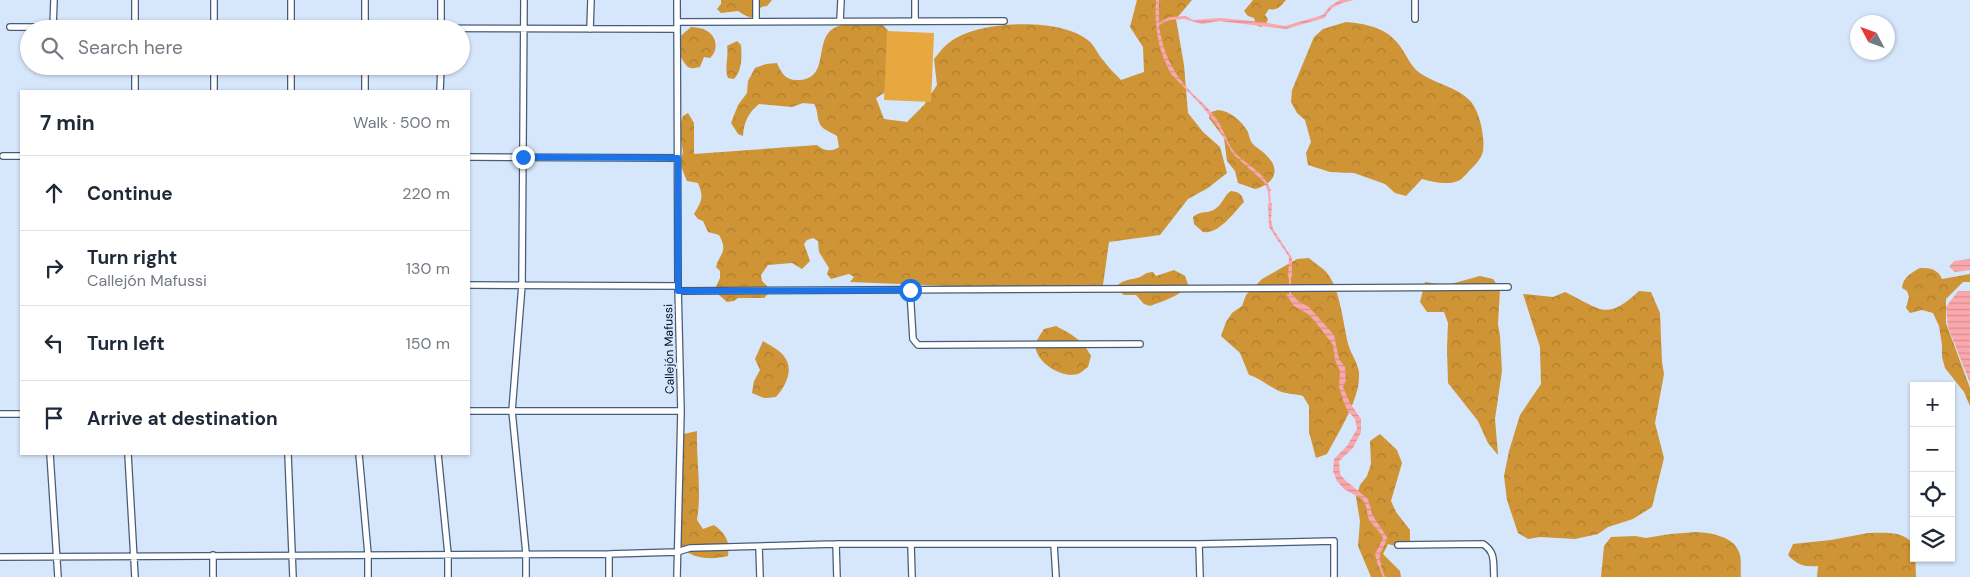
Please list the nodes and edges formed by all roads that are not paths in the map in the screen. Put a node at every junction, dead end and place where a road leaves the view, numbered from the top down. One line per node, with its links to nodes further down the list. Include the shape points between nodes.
1 (54, 0): 15 (street)
2 (135, 0): 16 (street)
3 (214, 0): 17 (street)
4 (291, 0): 18 (street)
5 (365, 0): 19 (street)
6 (441, 0): 20 (street)
7 (524, 0): 29 (street)
8 (591, 0): 30 (street)
9 (677, 0): 25 (street, Callejón Mafussi)
10 (756, 0): 23 (street)
11 (840, 0): 24 (street)
12 (915, 0): 21 (street)
13 (1415, 0): 14 (street)
14 (1415, 19)
15 (54, 20)
16 (135, 20)
17 (214, 20)
18 (291, 20)
19 (365, 20)
20 (441, 20)
21 (915, 21): 22 (street); 24 (street)
22 (1004, 21)
23 (756, 22): 24 (street); 25 (street)
24 (840, 22)
25 (677, 26): 30 (street); 45 (street, Callejón Mafussi)
26 (10, 27): 27 (street)
27 (20, 27)
28 (470, 29): 29 (street)
29 (524, 29): 30 (street); 44 (street)
30 (590, 29)
31 (135, 75): 36 (street)
32 (214, 75): 37 (street)
33 (291, 75): 38 (street)
34 (365, 75): 39 (street)
35 (440, 75): 40 (street)
36 (135, 90)
37 (214, 90)
38 (291, 90)
39 (365, 90)
40 (440, 90)
41 (3, 156): 42 (street)
42 (20, 156)
43 (470, 157): 44 (street)
44 (523, 157): 45 (street); 47 (street)
45 (678, 158): 49 (street, Callejón Mafussi)
46 (470, 285): 47 (street)
47 (522, 285): 49 (street); 52 (street)
48 (1508, 286): 50 (street)
49 (678, 288): 50 (street); 53 (street, Callejón Mafussi)
50 (910, 290): 51 (street, via 913,339 918,345)
51 (1140, 344)
52 (512, 411): 53 (street); 54 (street); 69 (street)
53 (681, 411): 68 (street, Callejón Mafussi)
54 (470, 412)
55 (0, 414): 56 (street)
56 (20, 414)
57 (50, 455): 77 (street)
58 (128, 455): 73 (street)
59 (288, 455): 75 (street)
60 (359, 455): 70 (street)
61 (438, 455): 71 (street)
62 (836, 544): 65 (street); 67 (street); 88 (street)
63 (1054, 544): 64 (street); 65 (street); 90 (street)
64 (1199, 544): 91 (street); 92 (street, via 1334,541)
65 (911, 545): 89 (street)
66 (1398, 545): 93 (street, via 1483,544 1493,554)
67 (760, 547): 68 (street, via 690,548); 87 (street)
68 (677, 552): 72 (street); 86 (street, Callejón Mafussi)
69 (526, 553): 71 (street); 72 (street); 84 (street)
70 (368, 554): 71 (street); 75 (street); 82 (street)
71 (448, 554): 83 (street)
72 (609, 554): 85 (street)
73 (135, 555): 74 (street); 77 (street); 79 (street)
74 (213, 555): 75 (street); 80 (street)
75 (294, 555): 81 (street)
76 (0, 558): 77 (street)
77 (58, 558): 78 (street)
78 (58, 577)
79 (135, 577)
80 (213, 577)
81 (293, 577)
82 (368, 577)
83 (448, 577)
84 (526, 577)
85 (609, 577)
86 (677, 577)
87 (760, 577)
88 (837, 577)
89 (912, 577)
90 (1056, 577)
91 (1200, 577)
92 (1334, 577)
93 (1494, 577)

